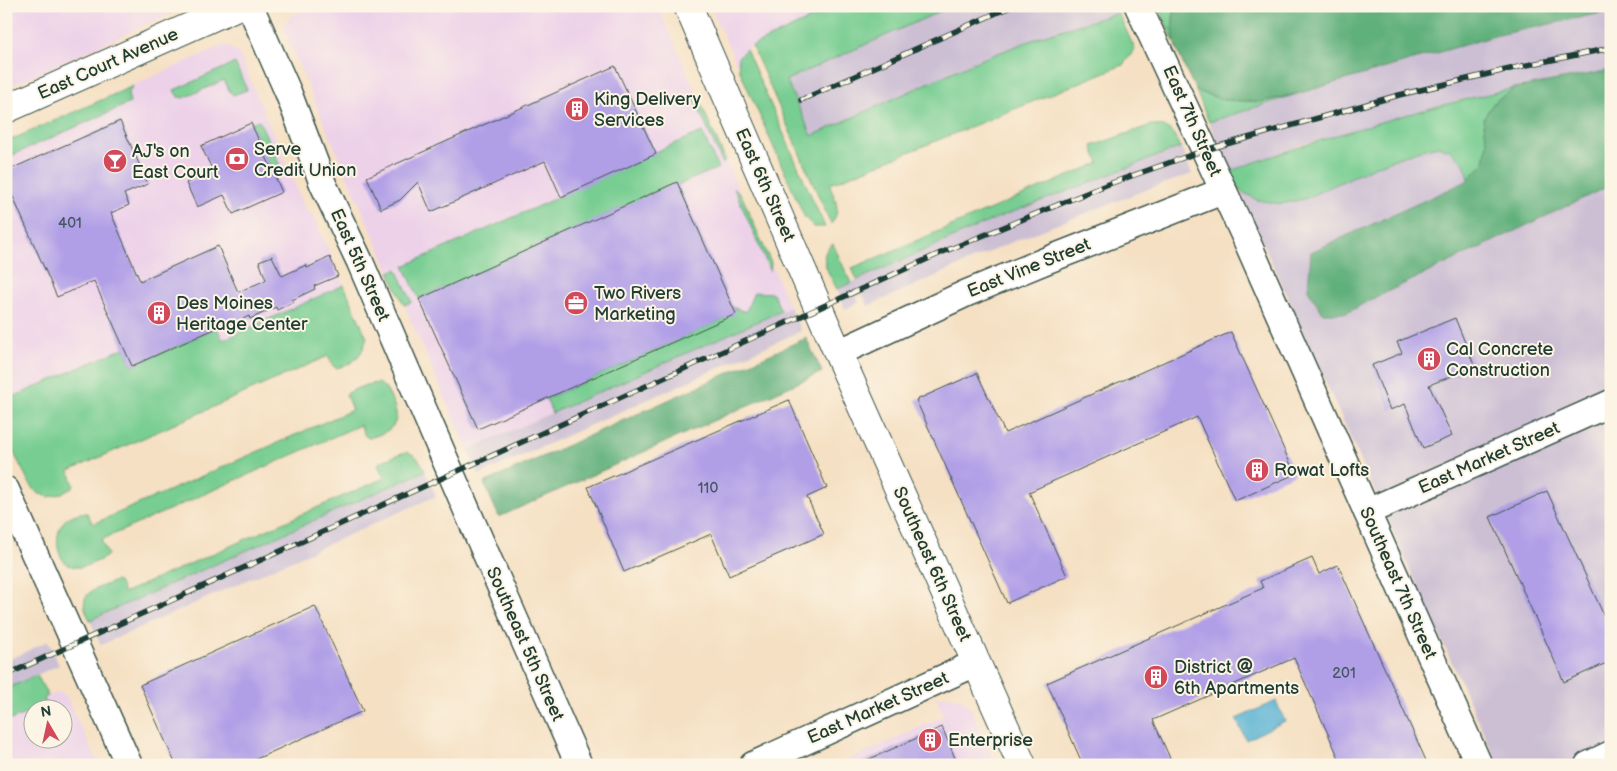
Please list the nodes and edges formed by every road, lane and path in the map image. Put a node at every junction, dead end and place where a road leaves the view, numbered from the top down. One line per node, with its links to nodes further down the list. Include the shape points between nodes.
1 (237, 6): 5 (main road, East Court Avenue)
2 (250, 6): 12 (street, East 5th Street, via 288,92 323,184)
3 (688, 6): 8 (main road, East 6th Street)
4 (1138, 6): 6 (street, East 7th Street)
5 (6, 110)
6 (1223, 191): 7 (street, East 7th Street); 8 (street, East Vine Street, via 967,293)
7 (1245, 237): 11 (street, Southeast 7th Street)
8 (841, 358): 13 (main road, Southeast 6th Street)
9 (1611, 403): 11 (street, East Market Street)
10 (6, 490): 15 (street)
11 (1367, 512): 19 (street, Southeast 7th Street)
12 (472, 522): 16 (street, Southeast 5th Street)
13 (976, 663): 17 (street, East Market Street); 18 (main road, Southeast 6th Street)
14 (1611, 754): 20 (street)
15 (129, 765)
16 (579, 765)
17 (753, 765)
18 (1022, 765)
19 (1479, 765)
20 (1588, 765)

